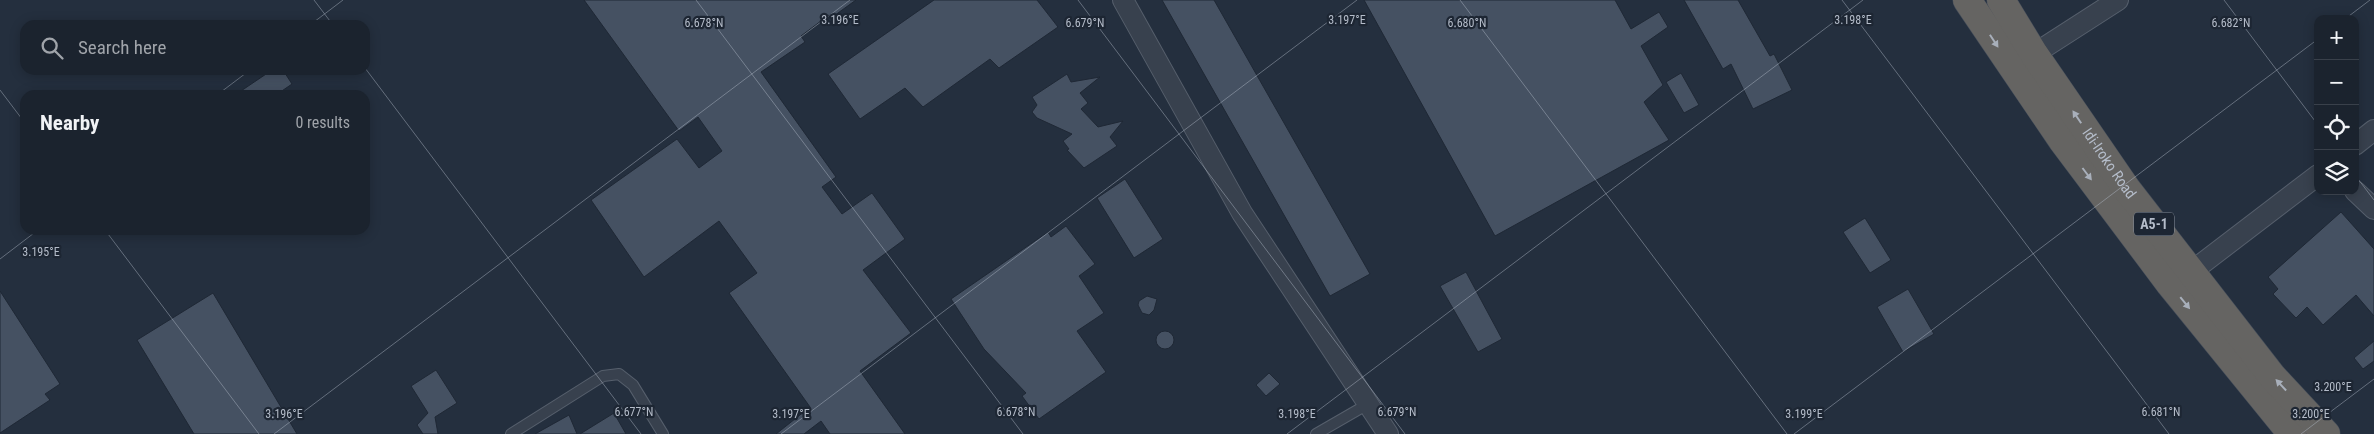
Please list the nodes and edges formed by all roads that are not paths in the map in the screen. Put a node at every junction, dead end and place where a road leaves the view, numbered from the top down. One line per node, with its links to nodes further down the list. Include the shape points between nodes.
1 (1123, 0): 12 (street, via 1242,213)
2 (1967, 0): 17 (highway, A5-1, one-way to 17, via 2062,140 2140,244)
3 (2001, 0): 5 (highway, Idi-Iroko Road / A5-1)
4 (2118, 0): 5 (street)
5 (2034, 54): 11 (highway, Idi-Iroko Road / A5-1, one-way to 5, via 2126,188)
6 (2374, 130): 7 (street)
7 (2359, 142)
8 (2314, 178): 11 (street)
9 (2359, 195): 10 (street)
10 (2374, 209)
11 (2192, 272): 18 (highway, Idi-Iroko Road / A5-1, one-way to 11, via 2272,376)
12 (1368, 404): 15 (lane); 16 (street)
13 (511, 434): 14 (lane, via 603,376 619,374 634,385)
14 (663, 434)
15 (1316, 434)
16 (1388, 434)
17 (2292, 434)
18 (2326, 434)

